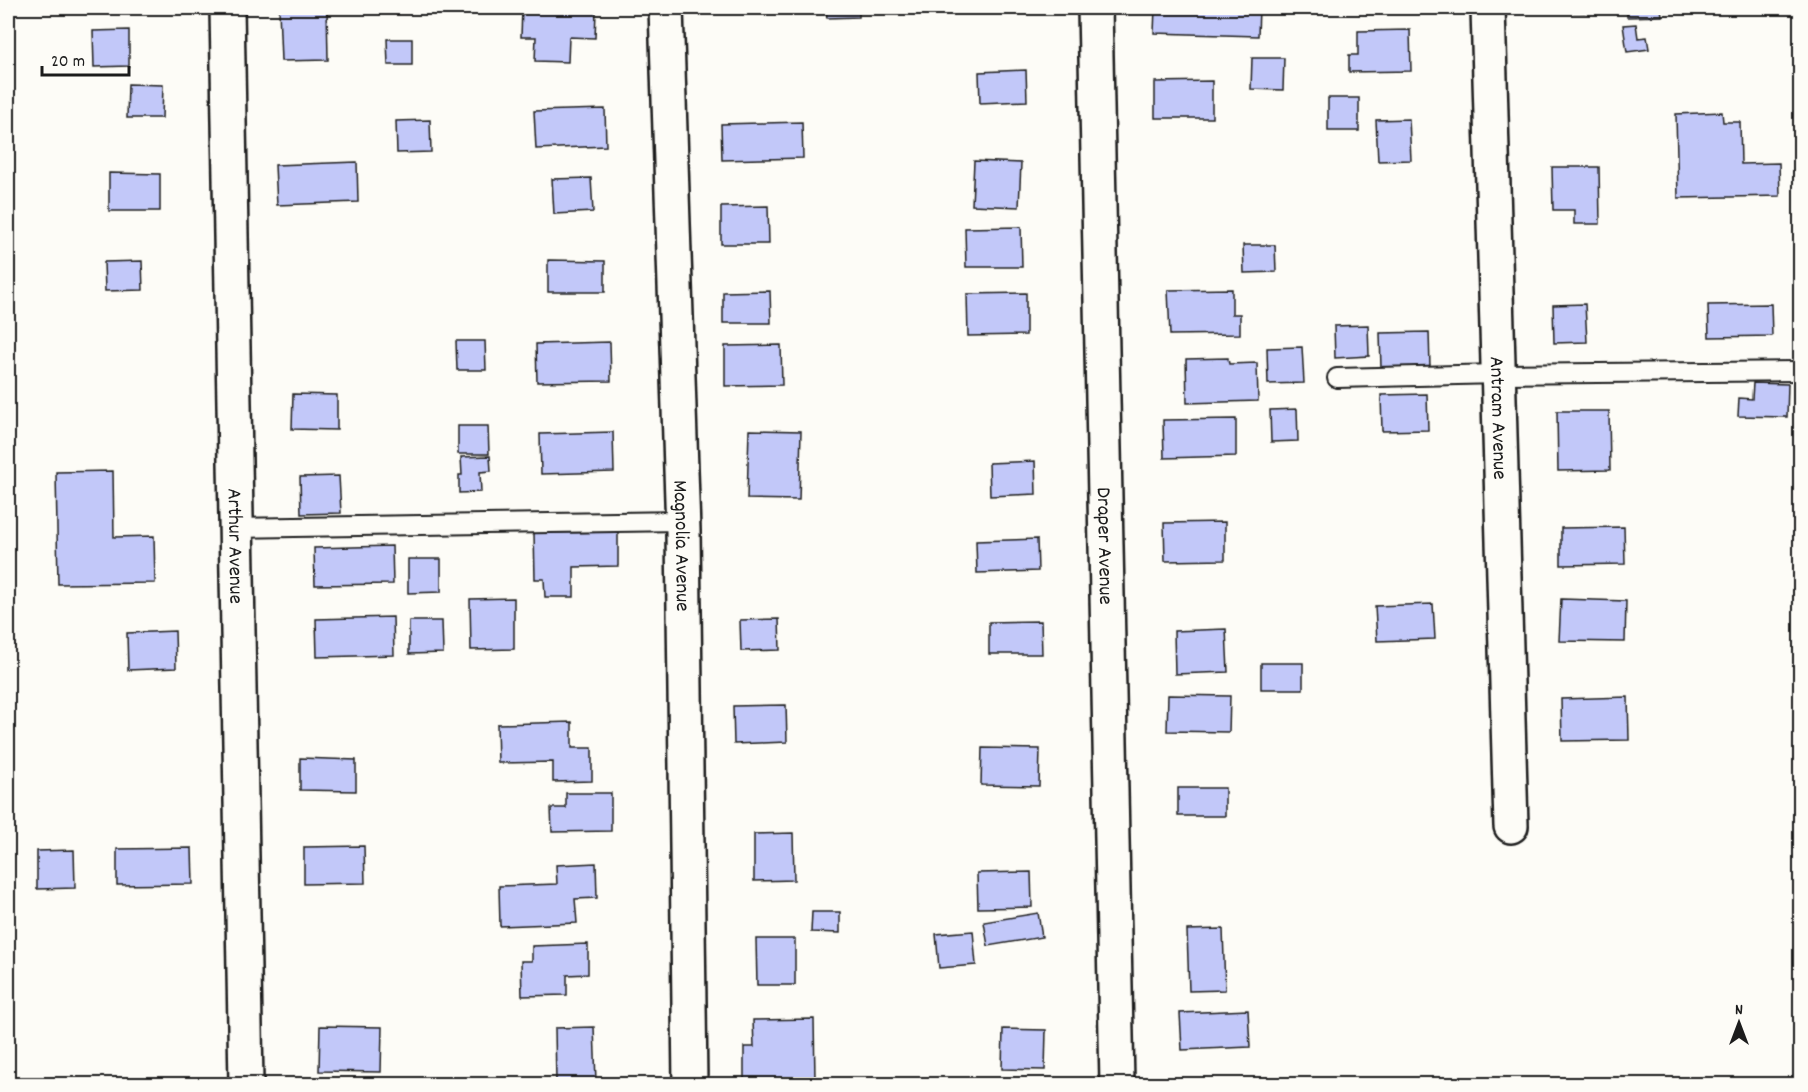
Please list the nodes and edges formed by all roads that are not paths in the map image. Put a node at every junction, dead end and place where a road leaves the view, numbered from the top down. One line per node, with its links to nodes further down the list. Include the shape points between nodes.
1 (227, 8): 9 (street, Arthur Avenue)
2 (666, 8): 8 (street, Magnolia Avenue)
3 (1095, 8): 13 (street, Draper Avenue)
4 (1488, 8): 6 (street, Antram Avenue)
5 (1800, 371): 6 (lane)
6 (1498, 374): 7 (lane); 10 (street, Antram Avenue)
7 (1337, 378)
8 (682, 521): 9 (lane); 12 (street, Magnolia Avenue)
9 (237, 528): 11 (street, Arthur Avenue)
10 (1511, 826)
11 (246, 1084)
12 (690, 1084)
13 (1117, 1084)

